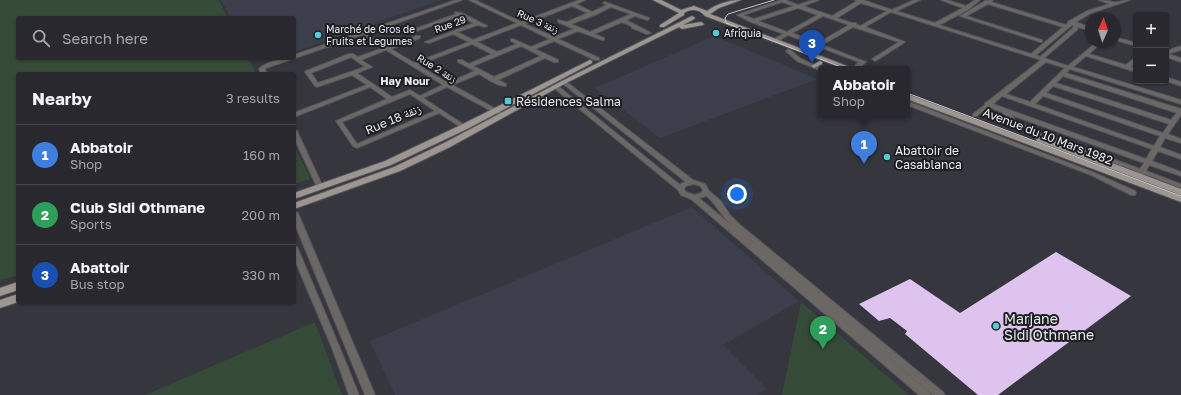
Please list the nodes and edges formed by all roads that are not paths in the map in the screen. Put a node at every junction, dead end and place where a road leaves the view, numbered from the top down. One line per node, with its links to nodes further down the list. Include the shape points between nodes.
1 (460, 0): 49 (street)
2 (471, 0): 37 (street, Rue 3 زنقة)
3 (583, 0): 19 (street)
4 (656, 0): 25 (main road)
5 (666, 0): 22 (main road)
6 (723, 0): 22 (main road)
7 (738, 0): 28 (main road, via 717,7)
8 (784, 0): 21 (street); 35 (street, via 739,14)
9 (817, 0): 21 (street)
10 (918, 0): 24 (street)
11 (944, 0): 23 (street)
12 (978, 0): 23 (street)
13 (1101, 0): 17 (street)
14 (1128, 0): 17 (street)
15 (859, 1): 24 (street); 30 (street)
16 (989, 1): 44 (street); 58 (street, via 962,16)
17 (1113, 2): 38 (street, via 1089,12)
18 (605, 3): 20 (street)
19 (571, 4): 26 (street); 37 (street)
20 (612, 6): 26 (street); 27 (street)
21 (797, 6): 29 (street); 35 (street)
22 (693, 8): 25 (main road); 28 (main road, via 704,10)
23 (967, 8): 41 (street)
24 (891, 11): 41 (street); 43 (street)
25 (682, 13): 33 (main road); 48 (main road)
26 (593, 14): 39 (street)
27 (636, 14): 31 (street); 32 (street)
28 (707, 14): 33 (main road); 57 (main road)
29 (823, 14): 30 (street); 51 (street)
30 (833, 18): 40 (street)
31 (647, 19)
32 (622, 20): 48 (street, via 634,28); 50 (street)
33 (697, 20): 85 (main road, via 789,51); 97 (main road, via 665,30)
34 (560, 21): 39 (street)
35 (753, 21): 51 (street)
36 (478, 23): 42 (street); 47 (street, Rue 29); 52 (street, via 458,13 407,31)
37 (522, 23): 53 (street, Rue 3 زنقة); 59 (street)
38 (1073, 23): 44 (street); 45 (street); 77 (street, via 1075,29)
39 (566, 24): 46 (street)
40 (854, 24): 43 (street); 62 (street)
41 (935, 25): 72 (street)
42 (485, 26)
43 (862, 27): 76 (street, via 902,42)
44 (1067, 27): 72 (street)
45 (1085, 28)
46 (578, 29): 50 (street); 53 (street)
47 (454, 32): 52 (street, Rue 29, via 430,43); 59 (street)
48 (649, 32): 75 (main road)
49 (363, 34): 63 (street, Rue 2 زنقة); 73 (street)
50 (590, 34): 54 (street)
51 (787, 34): 57 (street); 62 (street)
52 (418, 37): 63 (street)
53 (555, 38): 66 (street); 75 (street, Rue 3 زنقة)
54 (602, 39)
55 (513, 40): 60 (street)
56 (1121, 40): 61 (street)
57 (774, 41): 86 (main road)
58 (1040, 41)
59 (472, 43): 68 (street); 83 (street)
60 (521, 44): 66 (street); 68 (street)
61 (1133, 44)
62 (818, 45): 87 (street, via 863,62)
63 (388, 48): 74 (street); 83 (street, Rue 2 زنقة)
64 (1094, 48): 69 (street)
65 (1181, 48): 67 (street)
66 (531, 49): 71 (street)
67 (1169, 53)
68 (496, 54): 84 (street)
69 (1087, 55): 88 (street); 89 (street)
70 (1169, 55): 79 (street)
71 (545, 56): 81 (street); 95 (street)
72 (1032, 56): 77 (street)
73 (296, 57)
74 (358, 59): 93 (street, via 369,67); 93 (street, via 352,55 308,71 317,85)
75 (597, 59): 115 (main road)
76 (875, 59)
77 (1043, 59): 88 (street); 105 (street)
78 (287, 60): 91 (street, via 264,67)
79 (1181, 60)
80 (460, 61): 84 (street)
81 (556, 61)
82 (1133, 62): 89 (street)
83 (415, 64): 101 (street, Rue 2 زنقة)
84 (468, 66): 92 (street)
85 (818, 66)
86 (844, 66)
87 (858, 66)
88 (1071, 67): 94 (street); 110 (street)
89 (1127, 67): 90 (street)
90 (1133, 69)
91 (263, 72)
92 (478, 72): 95 (street); 101 (street)
93 (353, 73): 100 (street)
94 (1062, 74): 98 (street); 117 (street)
95 (493, 80): 102 (street)
96 (1169, 80): 99 (street)
97 (564, 82): 103 (main road); 132 (street)
98 (1053, 84): 106 (street); 121 (street)
99 (1181, 84)
100 (371, 85): 109 (street); 118 (street)
101 (448, 85): 108 (street); 115 (street, Rue 2 زنقة)
102 (504, 85)
103 (556, 87): 119 (main road); 135 (street)
104 (910, 91): 120 (main road, Avenue du 10 Mars 1982)
105 (1000, 94): 112 (street); 113 (street)
106 (1043, 94): 113 (street); 124 (street)
107 (910, 97): 120 (main road, Avenue du 10 Mars 1982)
108 (419, 98): 109 (street, via 410,92); 114 (street)
109 (391, 99): 114 (street, Rue 18 زنقة, via 339,120 356,146)
110 (1181, 102)
111 (910, 103): 120 (street)
112 (987, 104): 116 (street); 120 (street)
113 (1031, 104): 126 (street)
114 (439, 111): 122 (street)
115 (496, 111): 119 (street, Rue 2 زنقة); 122 (main road)
116 (1005, 111): 128 (street); 130 (street, via 1013,121 1030,130)
117 (1181, 111): 121 (street)
118 (296, 114)
119 (503, 115): 142 (main road, via 397,169)
120 (968, 119): 129 (main road, Avenue du 10 Mars 1982); 130 (main road, Avenue du 10 Mars 1982)
121 (1173, 123): 124 (street)
122 (464, 127): 134 (main road, via 388,163)
123 (296, 135): 134 (street)
124 (1164, 135): 125 (street); 126 (street)
125 (1181, 141)
126 (1157, 148): 127 (street); 128 (street)
127 (1181, 157)
128 (1148, 162): 130 (street); 131 (street)
129 (1075, 163): 138 (street); 141 (main road, Avenue du 10 Mars 1982)
130 (1141, 174): 133 (street); 137 (main road, Avenue du 10 Mars 1982)
131 (1181, 174)
132 (691, 182): 135 (street, via 684,184); 136 (street, via 703,185)
133 (1181, 186)
134 (320, 187): 139 (main road)
135 (681, 189): 140 (street, via 686,195)
136 (706, 192): 140 (street); 154 (street, via 736,226)
137 (1181, 192)
138 (1133, 193)
139 (296, 195)
140 (693, 197): 153 (street)
141 (1181, 199)
142 (296, 205)
143 (296, 218): 145 (street)
144 (296, 254): 146 (street)
145 (313, 258): 146 (street); 152 (street)
146 (300, 263): 151 (street)
147 (16, 287): 148 (main road)
148 (0, 292)
149 (16, 299): 150 (main road)
150 (0, 304)
151 (354, 395)
152 (370, 395)
153 (926, 395)
154 (940, 395)

